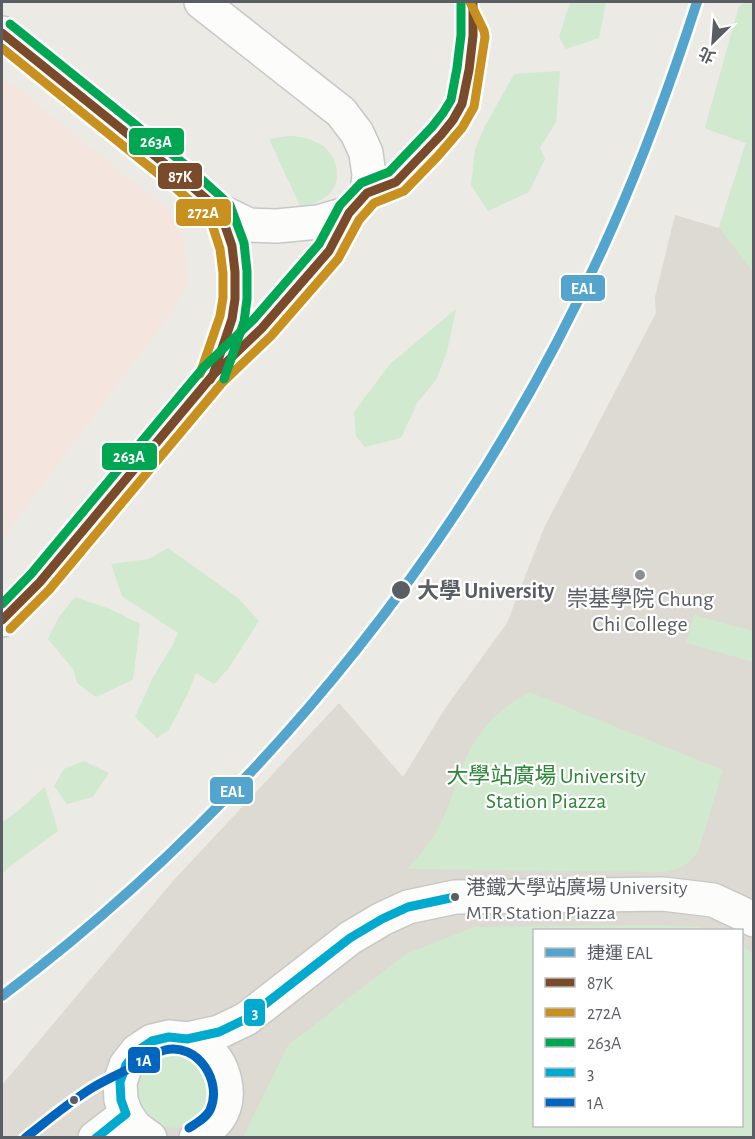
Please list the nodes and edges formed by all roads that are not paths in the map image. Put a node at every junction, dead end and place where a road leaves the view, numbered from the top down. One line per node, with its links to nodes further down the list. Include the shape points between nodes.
1 (201, 2): 4 (street, via 341,112 357,133 366,153 369,175 367,193)
2 (2, 33): 3 (street)
3 (220, 212): 4 (street, via 249,225 277,226 318,222); 5 (street, via 232,246 236,299)
4 (349, 213): 5 (street, via 329,251 262,328)
5 (213, 375): 6 (street, via 40,582)
6 (2, 620)
7 (753, 920): 8 (street, via 713,900 663,894 443,899 408,907 382,919 350,938 246,1018 219,1032)
8 (187, 1039): 9 (street, via 160,1039 137,1051 120,1082); 12 (street, via 213,1055 226,1085 219,1117)
9 (126, 1114): 10 (street); 11 (street, via 135,1127)
10 (95, 1137)
11 (150, 1137)
12 (196, 1137)

